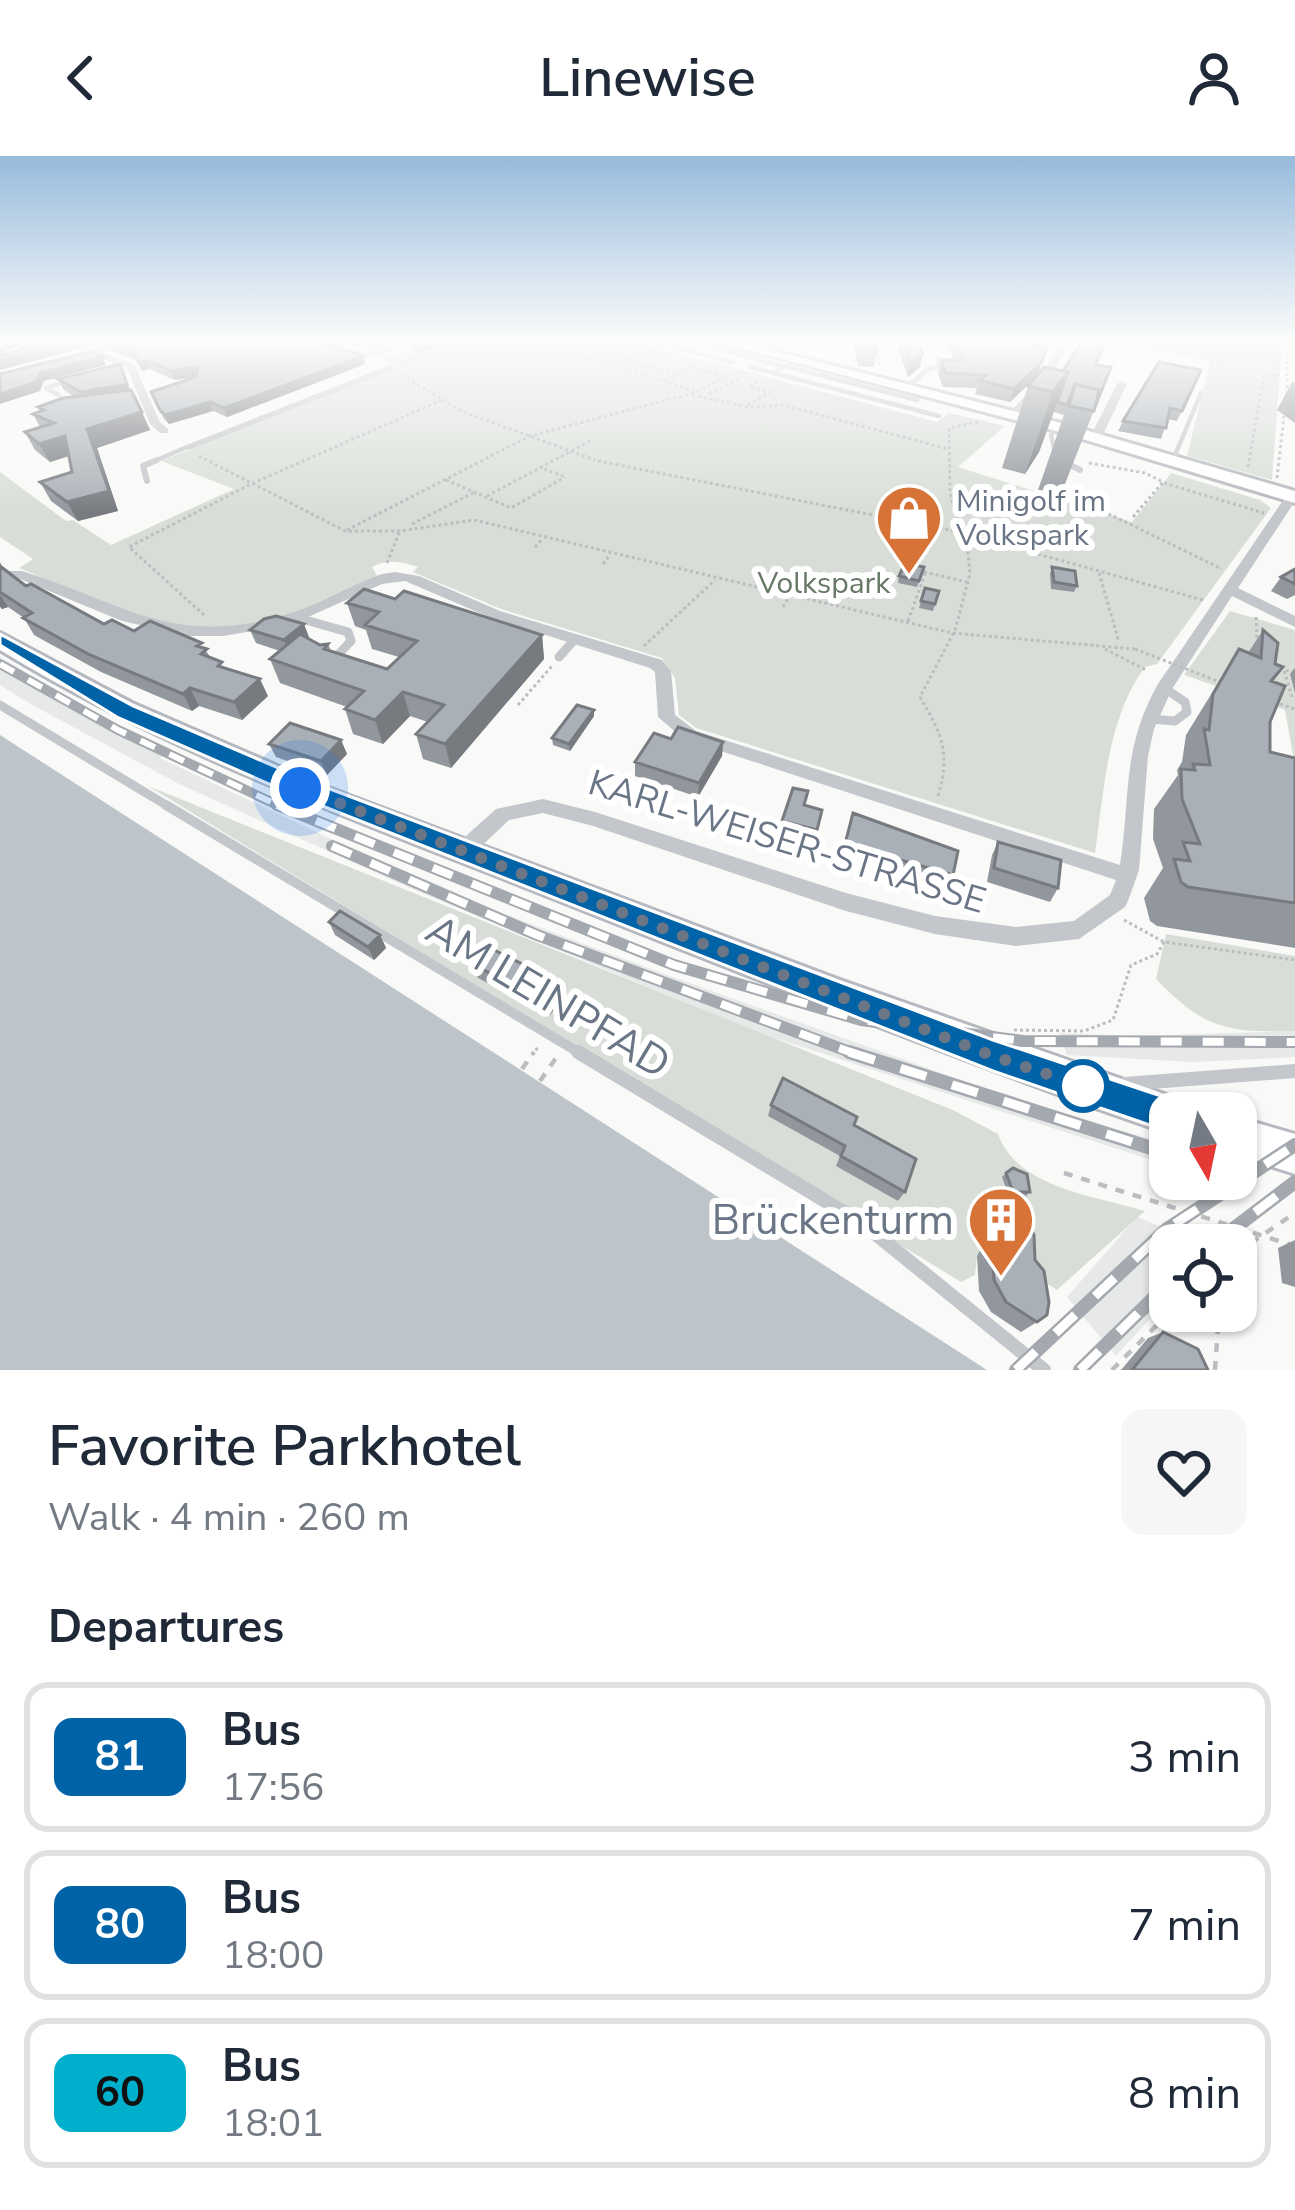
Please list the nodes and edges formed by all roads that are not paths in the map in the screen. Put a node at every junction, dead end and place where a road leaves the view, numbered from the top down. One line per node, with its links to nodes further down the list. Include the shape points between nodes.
1 (145, 400): 13 (street)
2 (317, 400): 15 (street)
3 (876, 400): 9 (lane)
4 (913, 400): 9 (lane)
5 (938, 400): 10 (main road)
6 (1027, 400): 10 (street)
7 (1114, 400): 14 (street)
8 (1198, 400): 16 (lane)
9 (908, 408): 11 (lane)
10 (1013, 415): 12 (main road)
11 (939, 416)
12 (1054, 426): 14 (main road); 17 (lane, via 1056,457)
13 (164, 431)
14 (1096, 437): 16 (main road)
15 (185, 448): 18 (lane, via 143,466)
16 (1173, 460): 19 (main road)
17 (1080, 470)
18 (147, 481)
19 (1290, 493): 21 (street, KARL-WEISER-STRASSE)
20 (0, 575): 22 (street, via 22,574 169,631 236,632)
21 (1229, 580): 23 (street); 28 (street, KARL-WEISER-STRASSE)
22 (295, 616): 24 (street, via 382,578 407,577 465,611); 27 (lane, via 349,632 351,641)
23 (1295, 622)
24 (575, 639): 26 (lane); 32 (street, via 656,664 667,717 691,735)
25 (0, 640): 31 (main road, via 203,748)
26 (559, 657)
27 (332, 661)
28 (1165, 688): 30 (street, KARL-WEISER-STRASSE); 30 (lane, via 1186,702 1187,712 1175,721)
29 (0, 705): 38 (lane, AM LEINPFAD, via 862,1222 916,1261 997,1341)
30 (1149, 718): 32 (street, KARL-WEISER-STRASSE)
31 (464, 850): 32 (street, KARL-WEISER-STRASSE, via 503,814 558,808 898,917 1014,939 1066,934 1100,920 1118,902); 34 (main road)
32 (1126, 875)
33 (1295, 1071): 34 (lane)
34 (1097, 1091): 35 (main road)
35 (1149, 1108)
36 (1257, 1142): 37 (main road)
37 (1295, 1154)
38 (1044, 1370)

